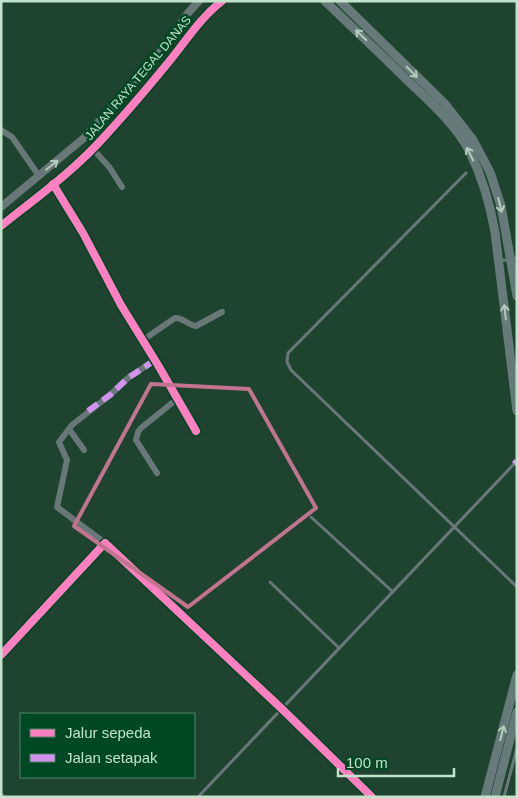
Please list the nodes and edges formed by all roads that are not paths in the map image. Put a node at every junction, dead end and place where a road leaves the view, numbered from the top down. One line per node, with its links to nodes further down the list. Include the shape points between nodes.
1 (199, 1): 7 (street, JALAN RAYA TEGAL DANAS, via 143,73)
2 (222, 1): 6 (street, JALAN RAYA TEGAL DANAS, via 195,27)
3 (326, 1): 16 (main road, one-way to 3, via 491,212 469,151 436,108)
4 (340, 1): 15 (main road, one-way to 15, via 445,104 473,140 497,192)
5 (1, 130): 10 (street, via 12,137)
6 (93, 149): 8 (street, JALAN RAYA TEGAL DANAS); 12 (street)
7 (66, 154): 8 (street); 10 (street, JALAN RAYA TEGAL DANAS, one-way to 7)
8 (75, 165): 11 (street, JALAN RAYA TEGAL DANAS)
9 (466, 173): 31 (lane, via 288,353 286,362)
10 (38, 176): 13 (street, JALAN RAYA TEGAL DANAS)
11 (53, 184): 14 (street, JALAN RAYA TEGAL DANAS); 19 (street)
12 (122, 187)
13 (1, 207)
14 (1, 226)
15 (514, 259): 16 (lane); 17 (main road)
16 (499, 262): 21 (main road, one-way to 16)
17 (517, 296)
18 (222, 312): 19 (street, via 196,326 175,318)
19 (143, 340): 20 (street)
20 (155, 360): 23 (street); 25 (street, via 128,378)
21 (513, 360): 22 (main road)
22 (514, 372): 24 (main road)
23 (177, 399): 26 (street); 29 (street, via 141,428 136,436)
24 (517, 411)
25 (70, 429): 27 (street); 32 (street, via 60,442 67,460 57,507)
26 (196, 431)
27 (84, 450)
28 (514, 464): 31 (lane)
29 (157, 473)
30 (311, 517): 35 (lane)
31 (454, 527): 34 (lane); 35 (lane)
32 (105, 544): 37 (street); 40 (street)
33 (270, 582): 36 (lane)
34 (517, 587)
35 (393, 592): 36 (lane)
36 (339, 648): 40 (lane)
37 (1, 654)
38 (517, 675): 39 (main road)
39 (514, 698): 45 (main road, one-way to 39)
40 (282, 709): 43 (lane); 44 (street)
41 (517, 712): 46 (main road)
42 (517, 748): 47 (lane)
43 (198, 797)
44 (372, 797)
45 (485, 797)
46 (495, 797)
47 (504, 797)

